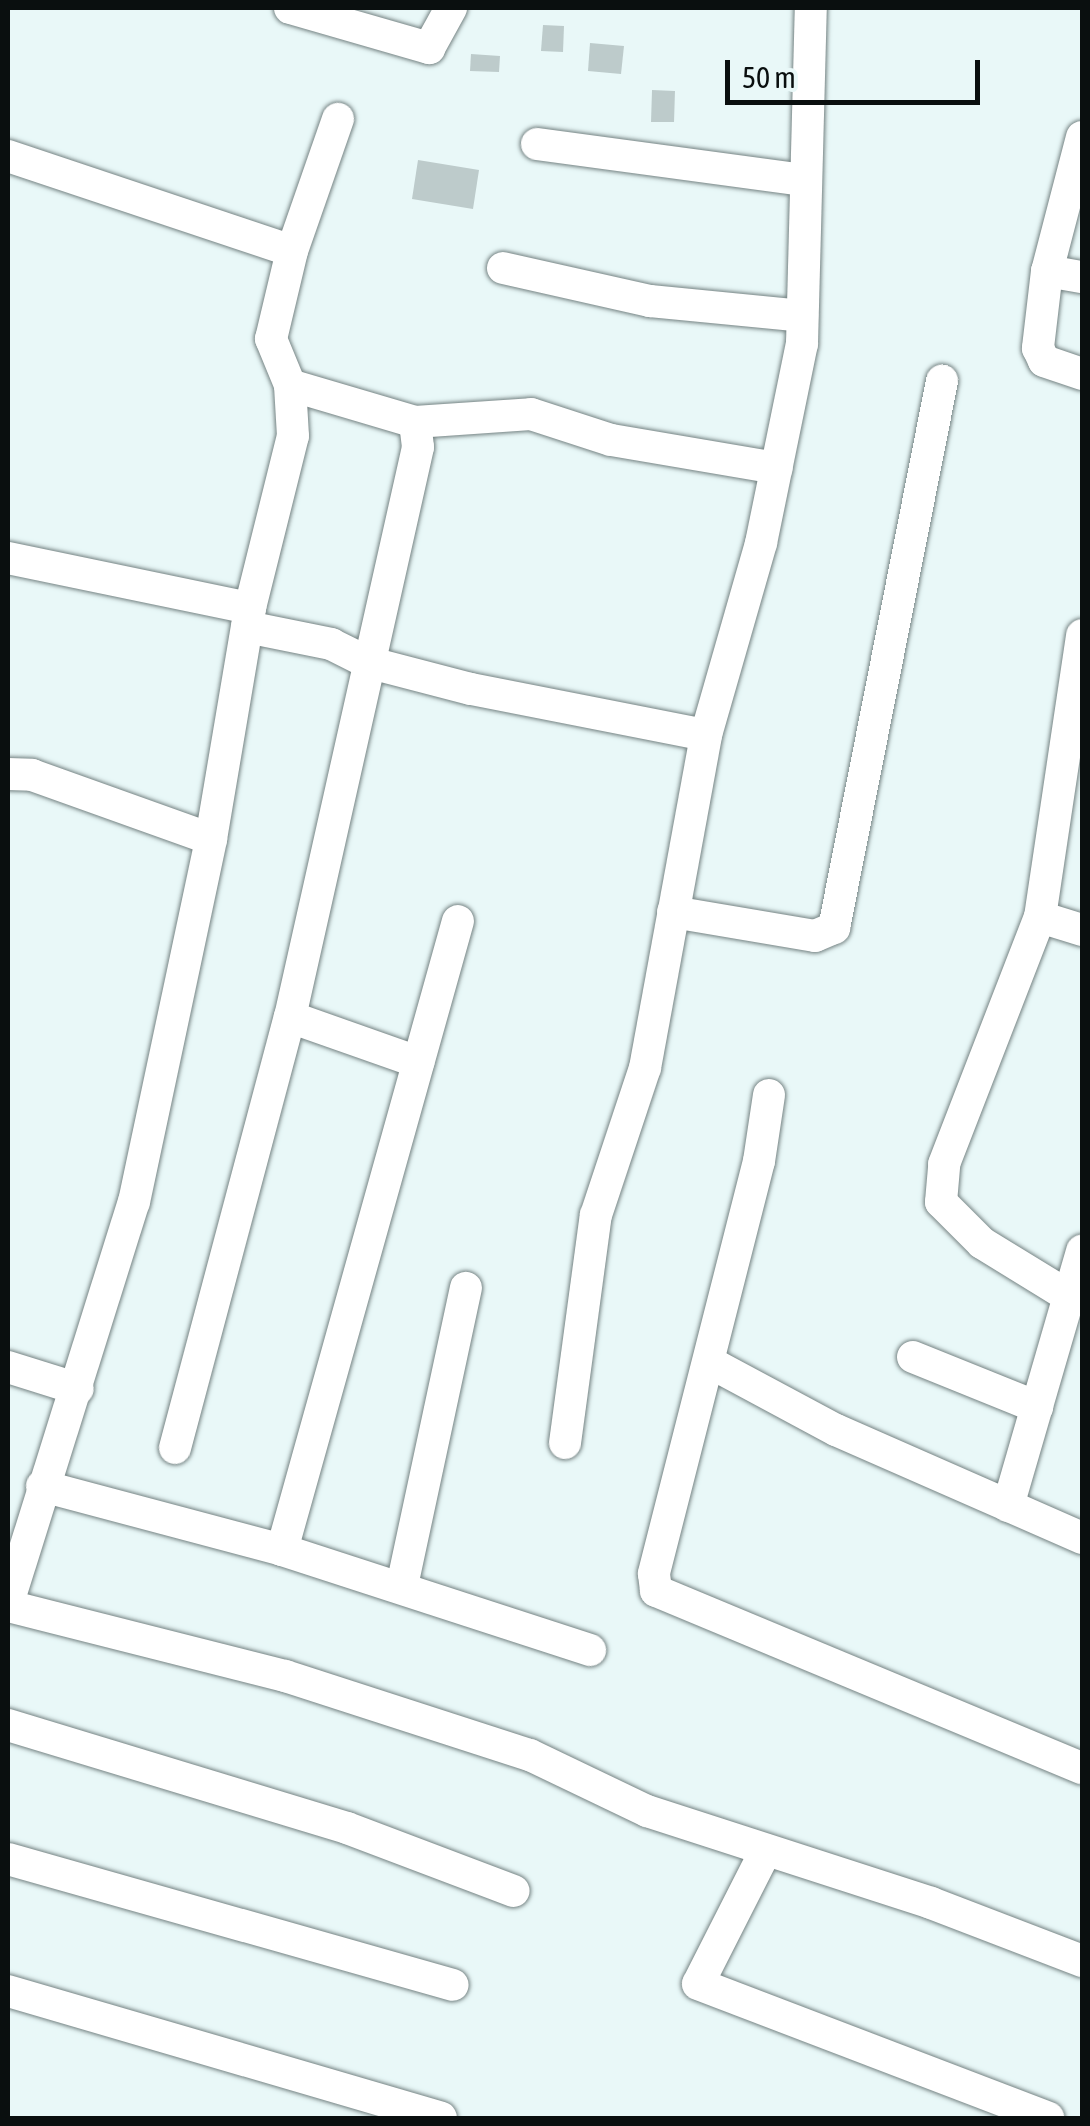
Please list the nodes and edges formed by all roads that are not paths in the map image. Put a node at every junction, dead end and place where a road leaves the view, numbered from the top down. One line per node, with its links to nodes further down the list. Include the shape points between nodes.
1 (290, 8): 2 (street, via 429,48)
2 (450, 8)
3 (811, 8): 8 (street)
4 (338, 119): 9 (street)
5 (1082, 137): 11 (street)
6 (537, 144): 8 (street)
7 (8, 156): 9 (street)
8 (802, 180): 13 (street)
9 (292, 251): 16 (street, via 271,339)
10 (503, 268): 13 (street, via 650,302)
11 (1047, 271): 12 (street); 14 (street, via 1038,348 1044,361)
12 (1082, 277)
13 (802, 316): 18 (street)
14 (1082, 374)
15 (942, 381): 26 (street, via 834,928 815,936)
16 (290, 386): 17 (street); 20 (street, via 293,436)
17 (415, 422): 18 (street, via 531,414 610,440); 22 (street, via 418,448)
18 (777, 468): 23 (street)
19 (8, 558): 20 (street)
20 (249, 617): 22 (street); 25 (street)
21 (1082, 636): 27 (street)
22 (367, 662): 23 (street, via 582,714); 30 (street)
23 (706, 735): 26 (street)
24 (8, 774): 25 (street, via 32,775)
25 (211, 838): 39 (street, via 134,1202)
26 (673, 912): 41 (street, via 645,1068 596,1214)
27 (1040, 917): 29 (street); 35 (street, via 944,1164 940,1202 982,1243)
28 (458, 922): 31 (street)
29 (1082, 930)
30 (290, 1017): 31 (street); 42 (street)
31 (418, 1062): 46 (street)
32 (769, 1095): 37 (street)
33 (1082, 1251): 35 (street)
34 (466, 1288): 47 (street)
35 (1070, 1297): 40 (street)
36 (913, 1356): 40 (street)
37 (709, 1362): 44 (street, via 836,1430); 51 (street, via 654,1574 656,1591)
38 (8, 1366): 39 (street)
39 (78, 1389): 43 (street)
40 (1038, 1407): 44 (street)
41 (565, 1443)
42 (175, 1448)
43 (42, 1486): 46 (street); 48 (street)
44 (1008, 1506): 45 (street)
45 (1082, 1538)
46 (282, 1550): 47 (street)
47 (402, 1586): 49 (street)
48 (8, 1605): 52 (street, via 285,1676 530,1755 647,1811)
49 (590, 1650)
50 (8, 1724): 54 (street, via 347,1828)
51 (1082, 1768)
52 (766, 1850): 55 (street); 59 (street, via 698,1984)
53 (8, 1859): 56 (street)
54 (514, 1892)
55 (1082, 1961)
56 (452, 1985)
57 (8, 1991): 58 (street)
58 (442, 2118)
59 (1048, 2118)

